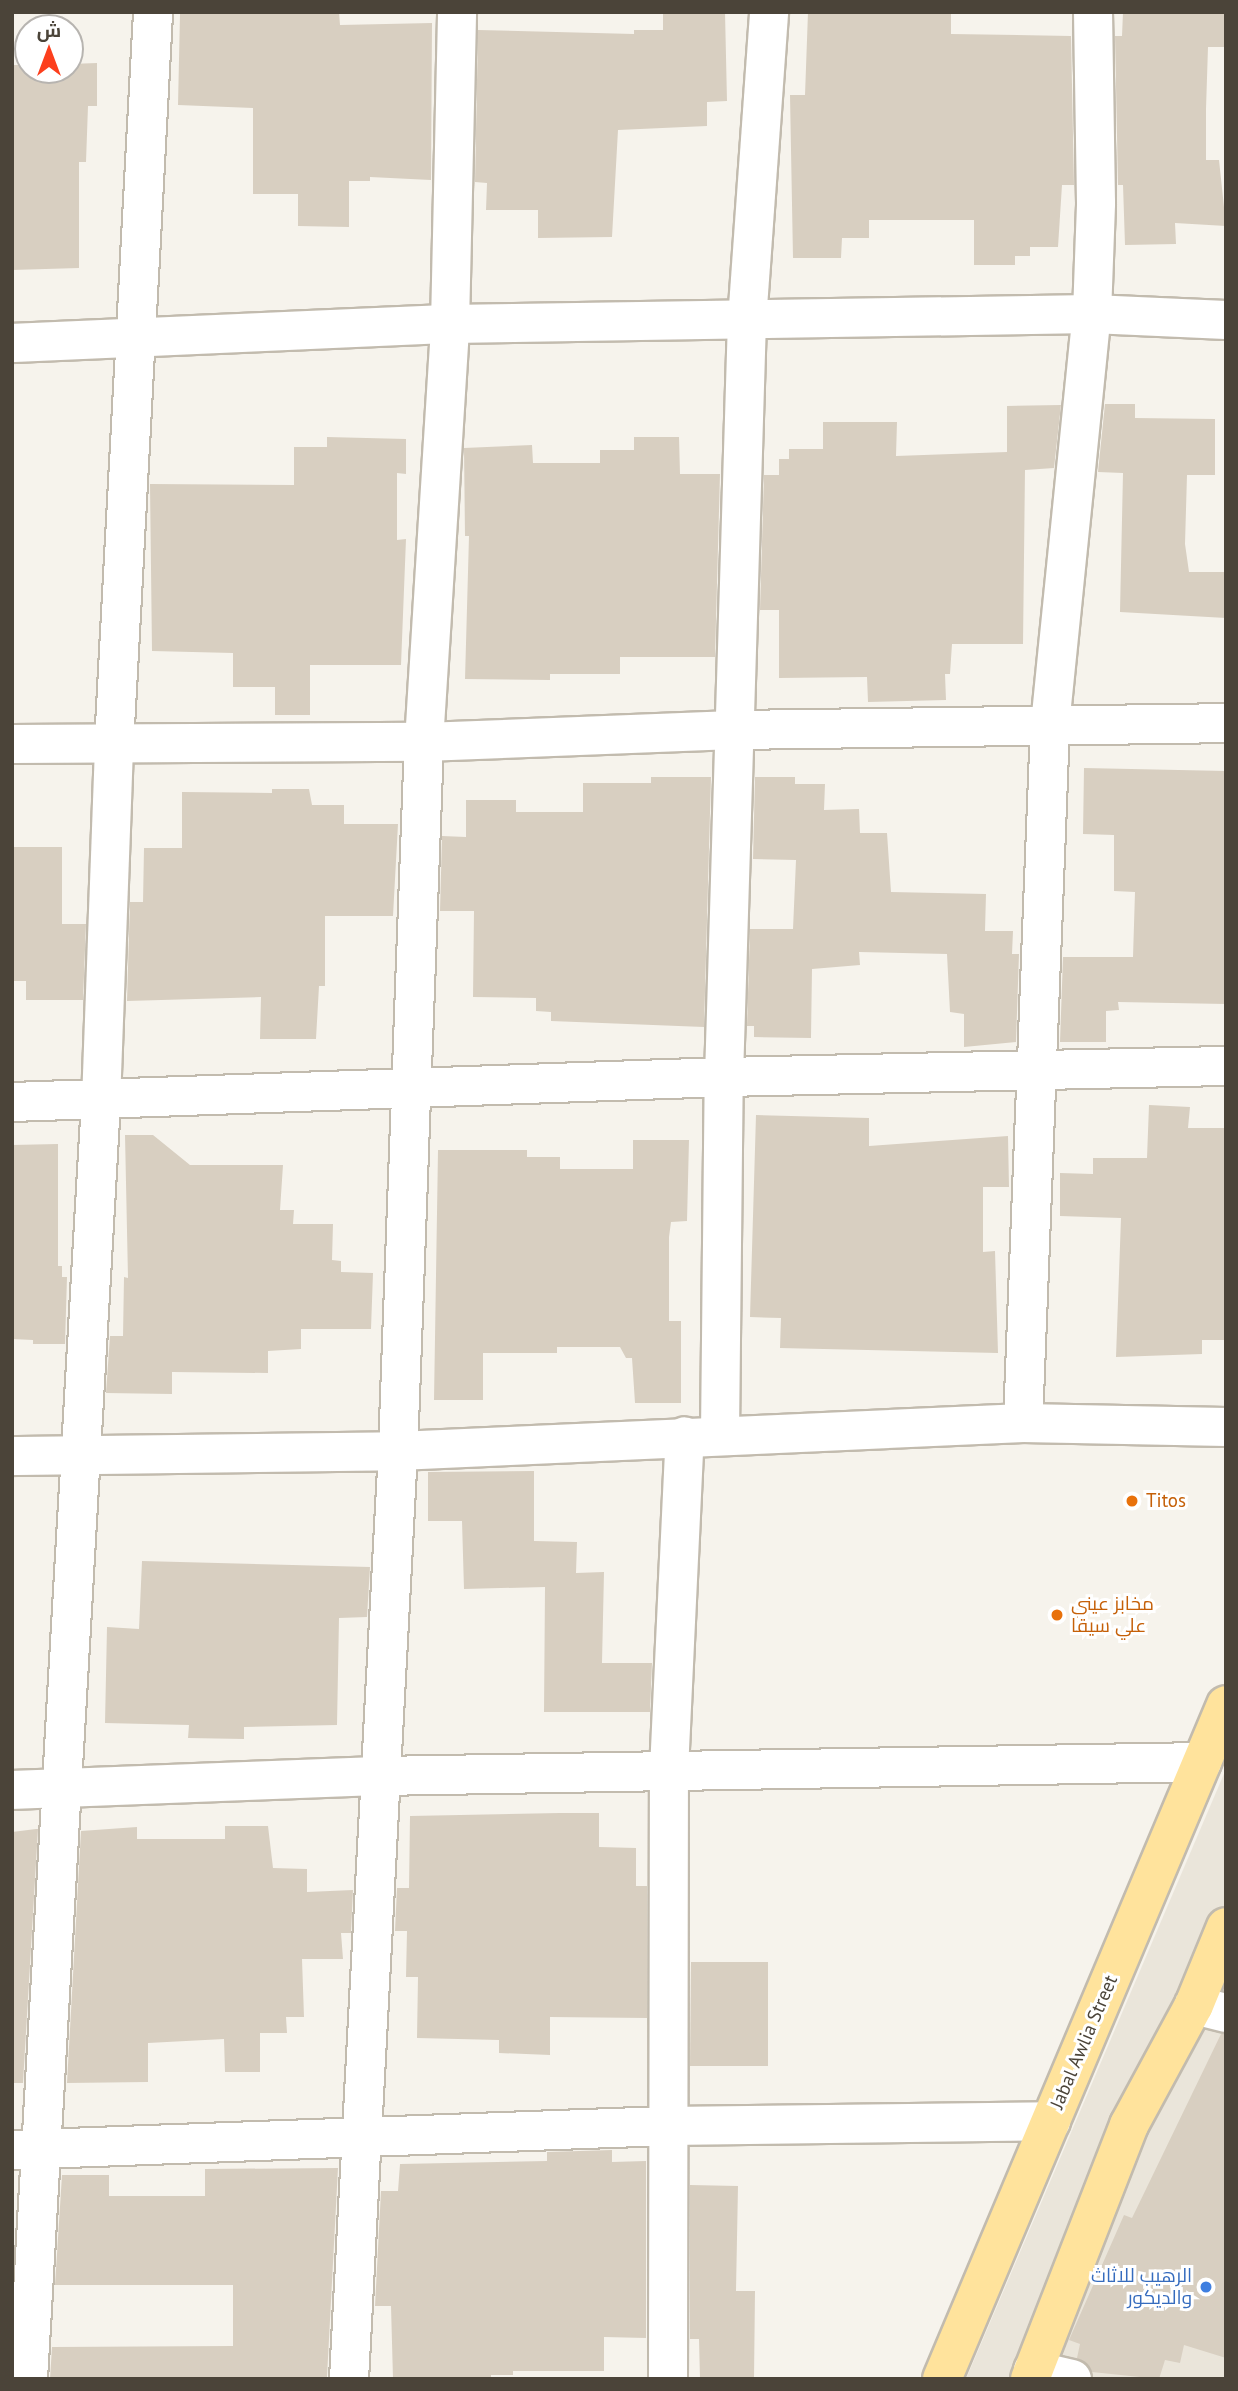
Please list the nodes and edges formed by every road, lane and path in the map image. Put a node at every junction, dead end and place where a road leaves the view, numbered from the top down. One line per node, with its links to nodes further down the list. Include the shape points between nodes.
1 (153, 12): 9 (street)
2 (457, 12): 8 (street)
3 (769, 12): 7 (street)
4 (1093, 12): 5 (street, via 1096,203)
5 (1092, 314): 6 (street); 7 (street); 12 (street)
6 (1226, 320)
7 (747, 321): 8 (street); 13 (street)
8 (450, 324): 9 (street); 14 (street)
9 (136, 339): 10 (street); 16 (street)
10 (12, 343)
11 (1226, 723): 12 (street)
12 (1050, 725): 13 (street); 18 (street)
13 (734, 730): 14 (street); 19 (street)
14 (424, 742): 16 (street); 20 (street)
15 (12, 744): 16 (street)
16 (114, 746): 22 (street)
17 (1226, 1066): 18 (street)
18 (1034, 1070): 19 (street); 23 (street)
19 (724, 1077): 20 (street); 25 (street)
20 (412, 1090): 22 (street); 26 (street)
21 (12, 1102): 22 (street)
22 (101, 1102): 28 (street)
23 (1023, 1423): 24 (street); 25 (street)
24 (1226, 1427)
25 (702, 1436): 26 (street); 31 (street)
26 (398, 1451): 28 (street); 32 (street)
27 (12, 1456): 28 (street)
28 (81, 1456): 33 (street)
29 (1226, 1705): 30 (main road, Jabal Awlia Street)
30 (1202, 1762): 31 (street); 37 (main road, Jabal Awlia Street)
31 (669, 1770): 32 (street); 38 (street)
32 (378, 1776): 33 (street); 39 (street)
33 (63, 1788): 34 (street); 40 (street)
34 (12, 1790)
35 (1226, 1927): 36 (main road)
36 (1210, 2009): 41 (main road, via 1129,2125)
37 (1051, 2121): 38 (street); 45 (main road, Jabal Awlia Street)
38 (667, 2126): 39 (street); 44 (street)
39 (361, 2136): 40 (street); 43 (street)
40 (27, 2150): 42 (street)
41 (1032, 2374): 46 (street)
42 (28, 2379)
43 (349, 2379)
44 (668, 2379)
45 (942, 2379)
46 (1072, 2379)

